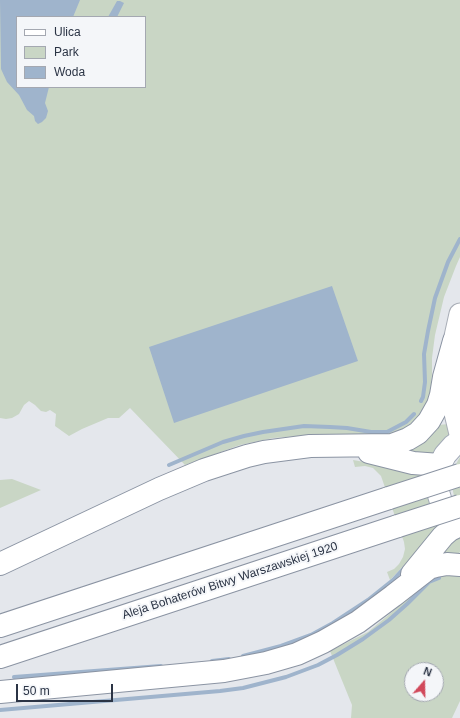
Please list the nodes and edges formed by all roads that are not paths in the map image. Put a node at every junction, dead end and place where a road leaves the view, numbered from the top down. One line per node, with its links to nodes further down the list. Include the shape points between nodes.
1 (460, 314): 2 (main road)
2 (454, 341): 3 (main road, via 452,384); 5 (main road, via 438,405 418,433 392,445)
3 (460, 434)
4 (460, 441): 6 (main road, via 445,455)
5 (343, 446): 6 (main road, via 413,463); 10 (main road, via 310,446 264,452 204,470)
6 (440, 465): 9 (main road, via 437,478 442,505)
7 (460, 475): 13 (main road, bridge)
8 (460, 506): 14 (main road, Aleja Bohaterów Bitwy Warszawskiej 1920, bridge)
9 (460, 524): 12 (main road, via 443,536)
10 (0, 564)
11 (460, 566): 12 (main road, via 441,564 429,568)
12 (393, 596): 15 (main road, via 358,622 323,642 297,654 266,663 224,671)
13 (0, 626)
14 (0, 657)
15 (0, 692)

